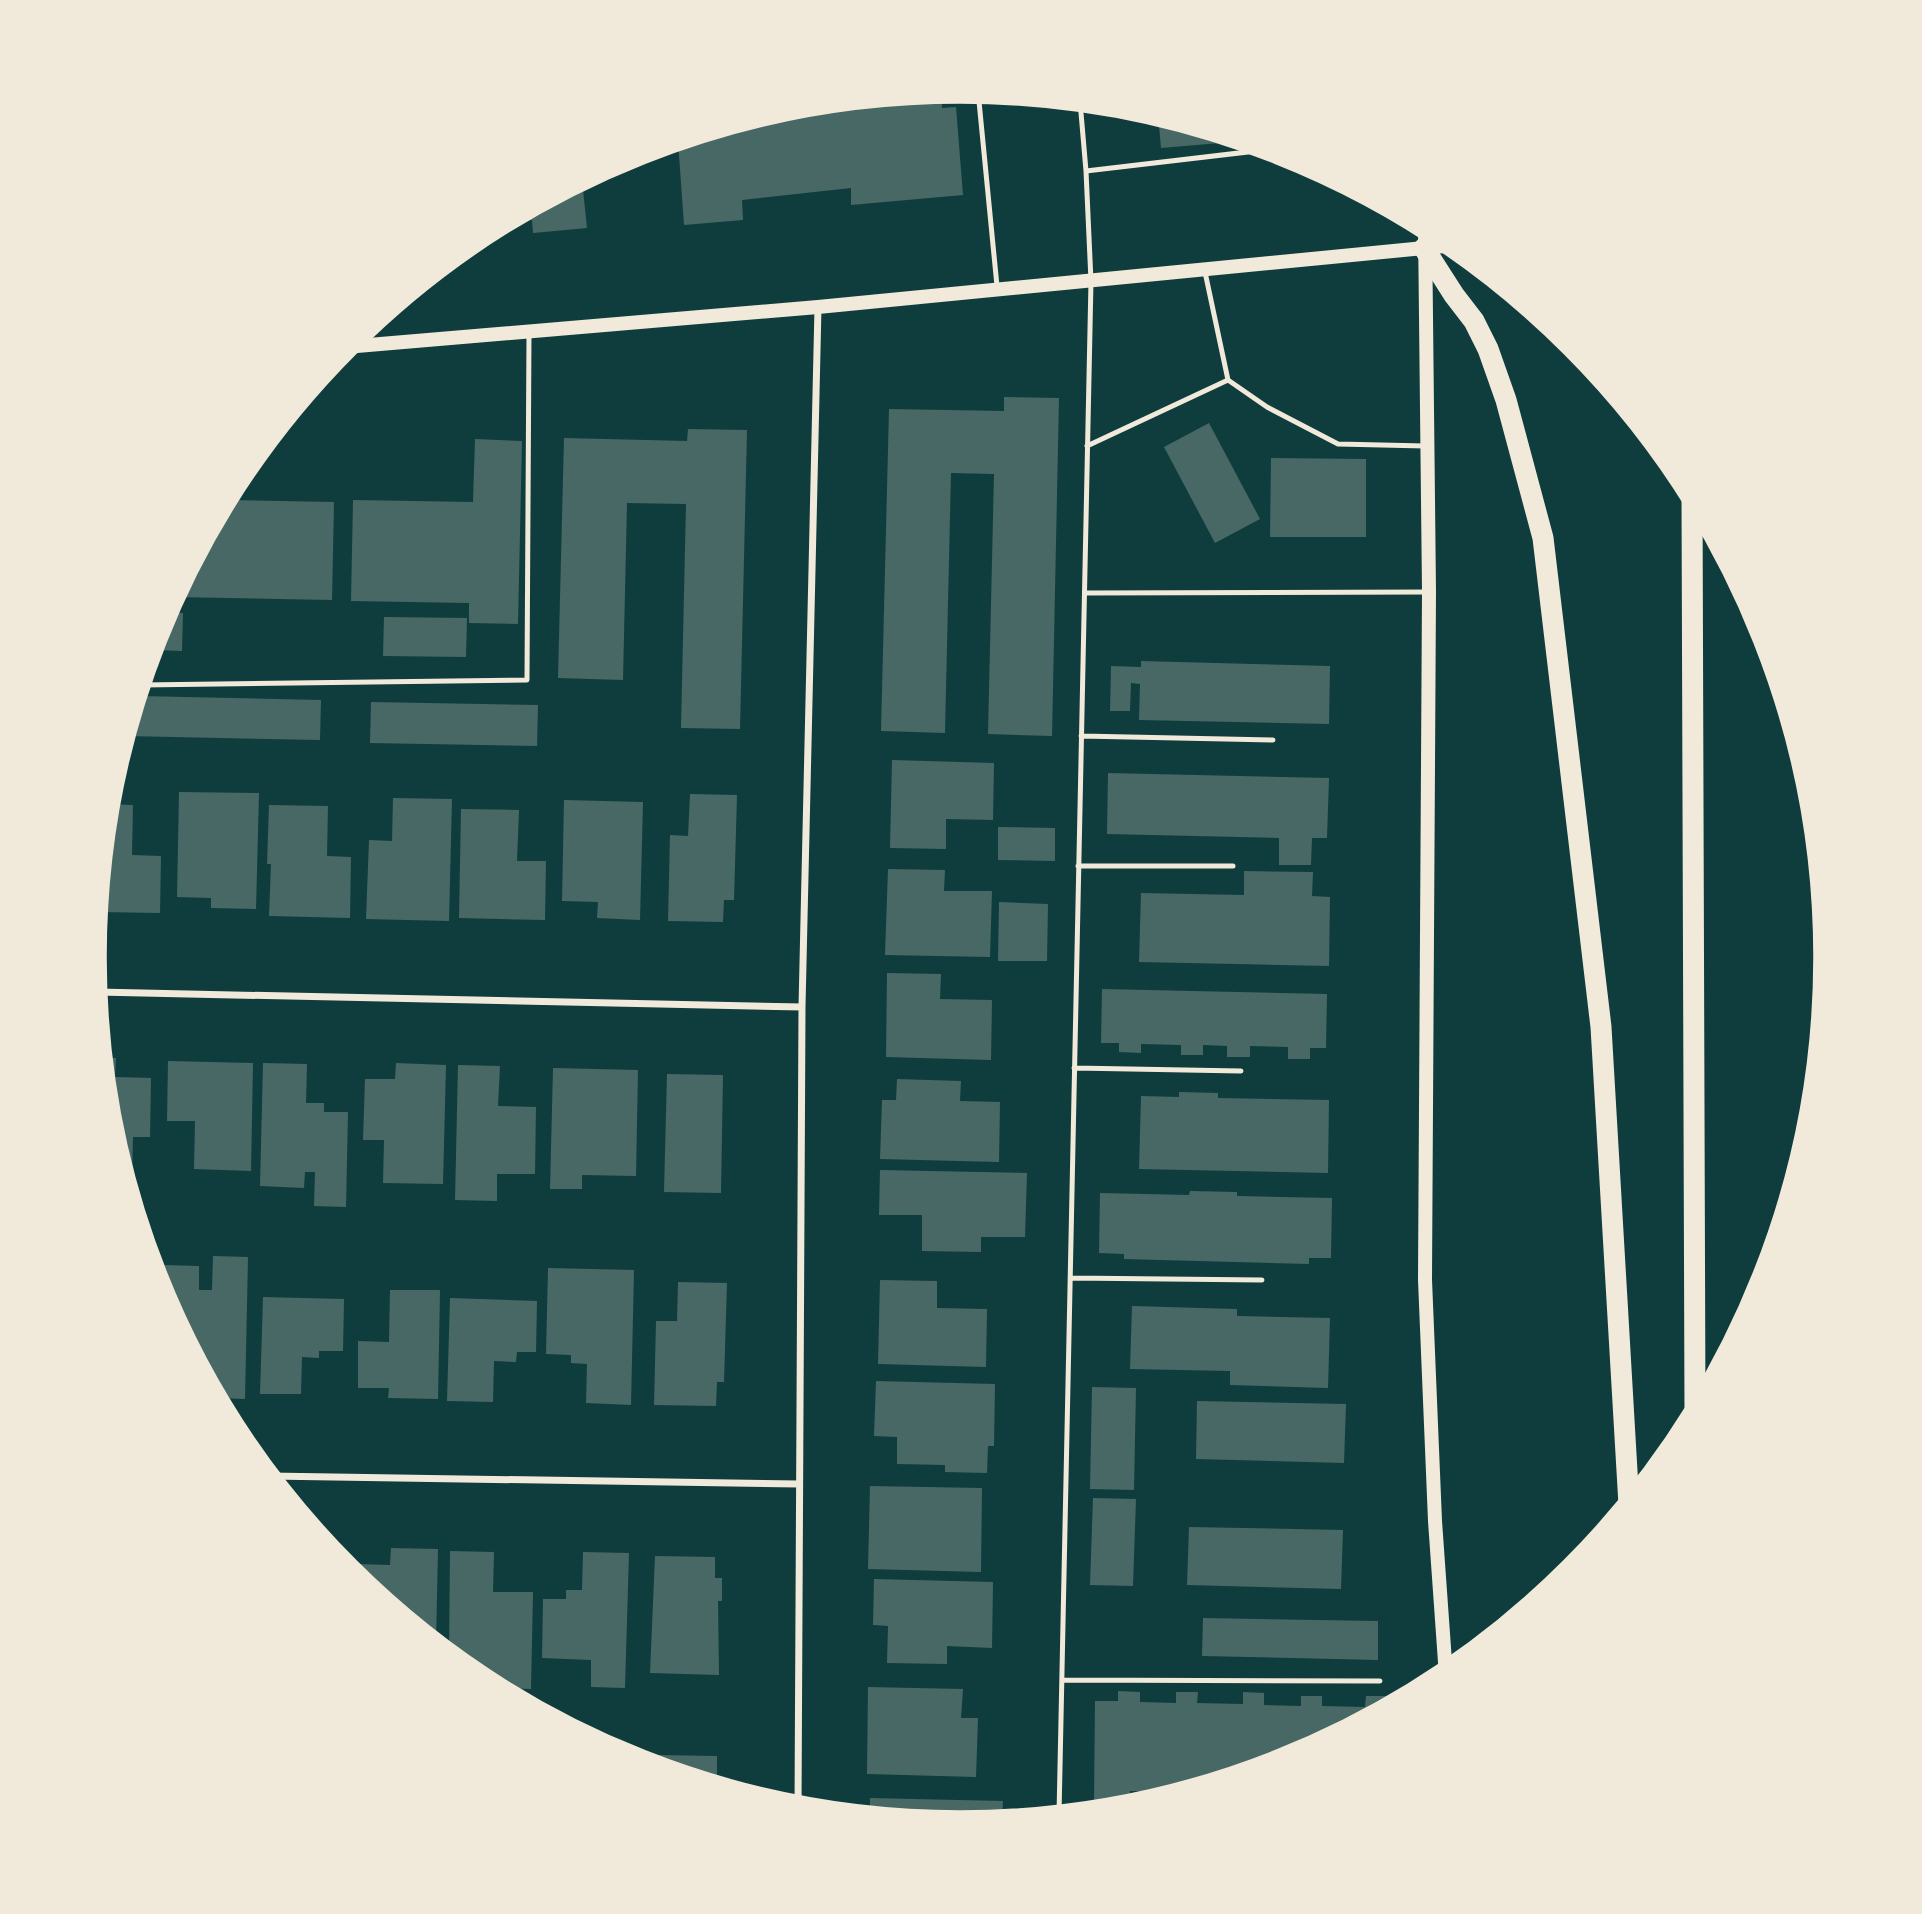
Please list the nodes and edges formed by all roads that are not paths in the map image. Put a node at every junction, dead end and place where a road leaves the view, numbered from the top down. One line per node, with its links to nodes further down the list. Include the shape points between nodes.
1 (980, 102): 10 (lane)
2 (1081, 110): 4 (lane)
3 (1249, 152): 4 (lane)
4 (1086, 171): 9 (lane)
5 (1424, 239): 7 (main road)
6 (1437, 247): 7 (main road)
7 (1424, 248): 8 (main road); 16 (main road); 34 (highway, via 1488,349 1543,538 1601,1027)
8 (1204, 270): 9 (main road); 14 (lane)
9 (1091, 281): 10 (main road); 15 (lane)
10 (997, 290): 11 (main road)
11 (818, 307): 12 (main road); 26 (street)
12 (530, 331): 13 (main road); 20 (lane, via 527,680)
13 (363, 345)
14 (1228, 380): 15 (lane); 16 (lane, via 1267,407 1338,444)
15 (1087, 446): 19 (lane)
16 (1429, 446): 18 (main road)
17 (1692, 513): 31 (highway)
18 (1429, 592): 19 (lane); 35 (main road, via 1425,1280)
19 (1084, 593): 21 (lane)
20 (150, 685)
21 (1081, 736): 22 (lane); 23 (lane)
22 (1273, 740)
23 (1078, 866): 24 (lane); 27 (lane)
24 (1233, 866)
25 (106, 992): 26 (street)
26 (802, 1007): 33 (street)
27 (1074, 1068): 28 (lane); 29 (lane)
28 (1241, 1071)
29 (1070, 1278): 30 (lane); 36 (lane)
30 (1262, 1280)
31 (1695, 1396)
32 (281, 1476): 33 (street)
33 (799, 1484): 38 (street)
34 (1628, 1492)
35 (1445, 1662)
36 (1062, 1679): 37 (lane); 39 (lane)
37 (1380, 1681)
38 (798, 1797)
39 (1059, 1806)

